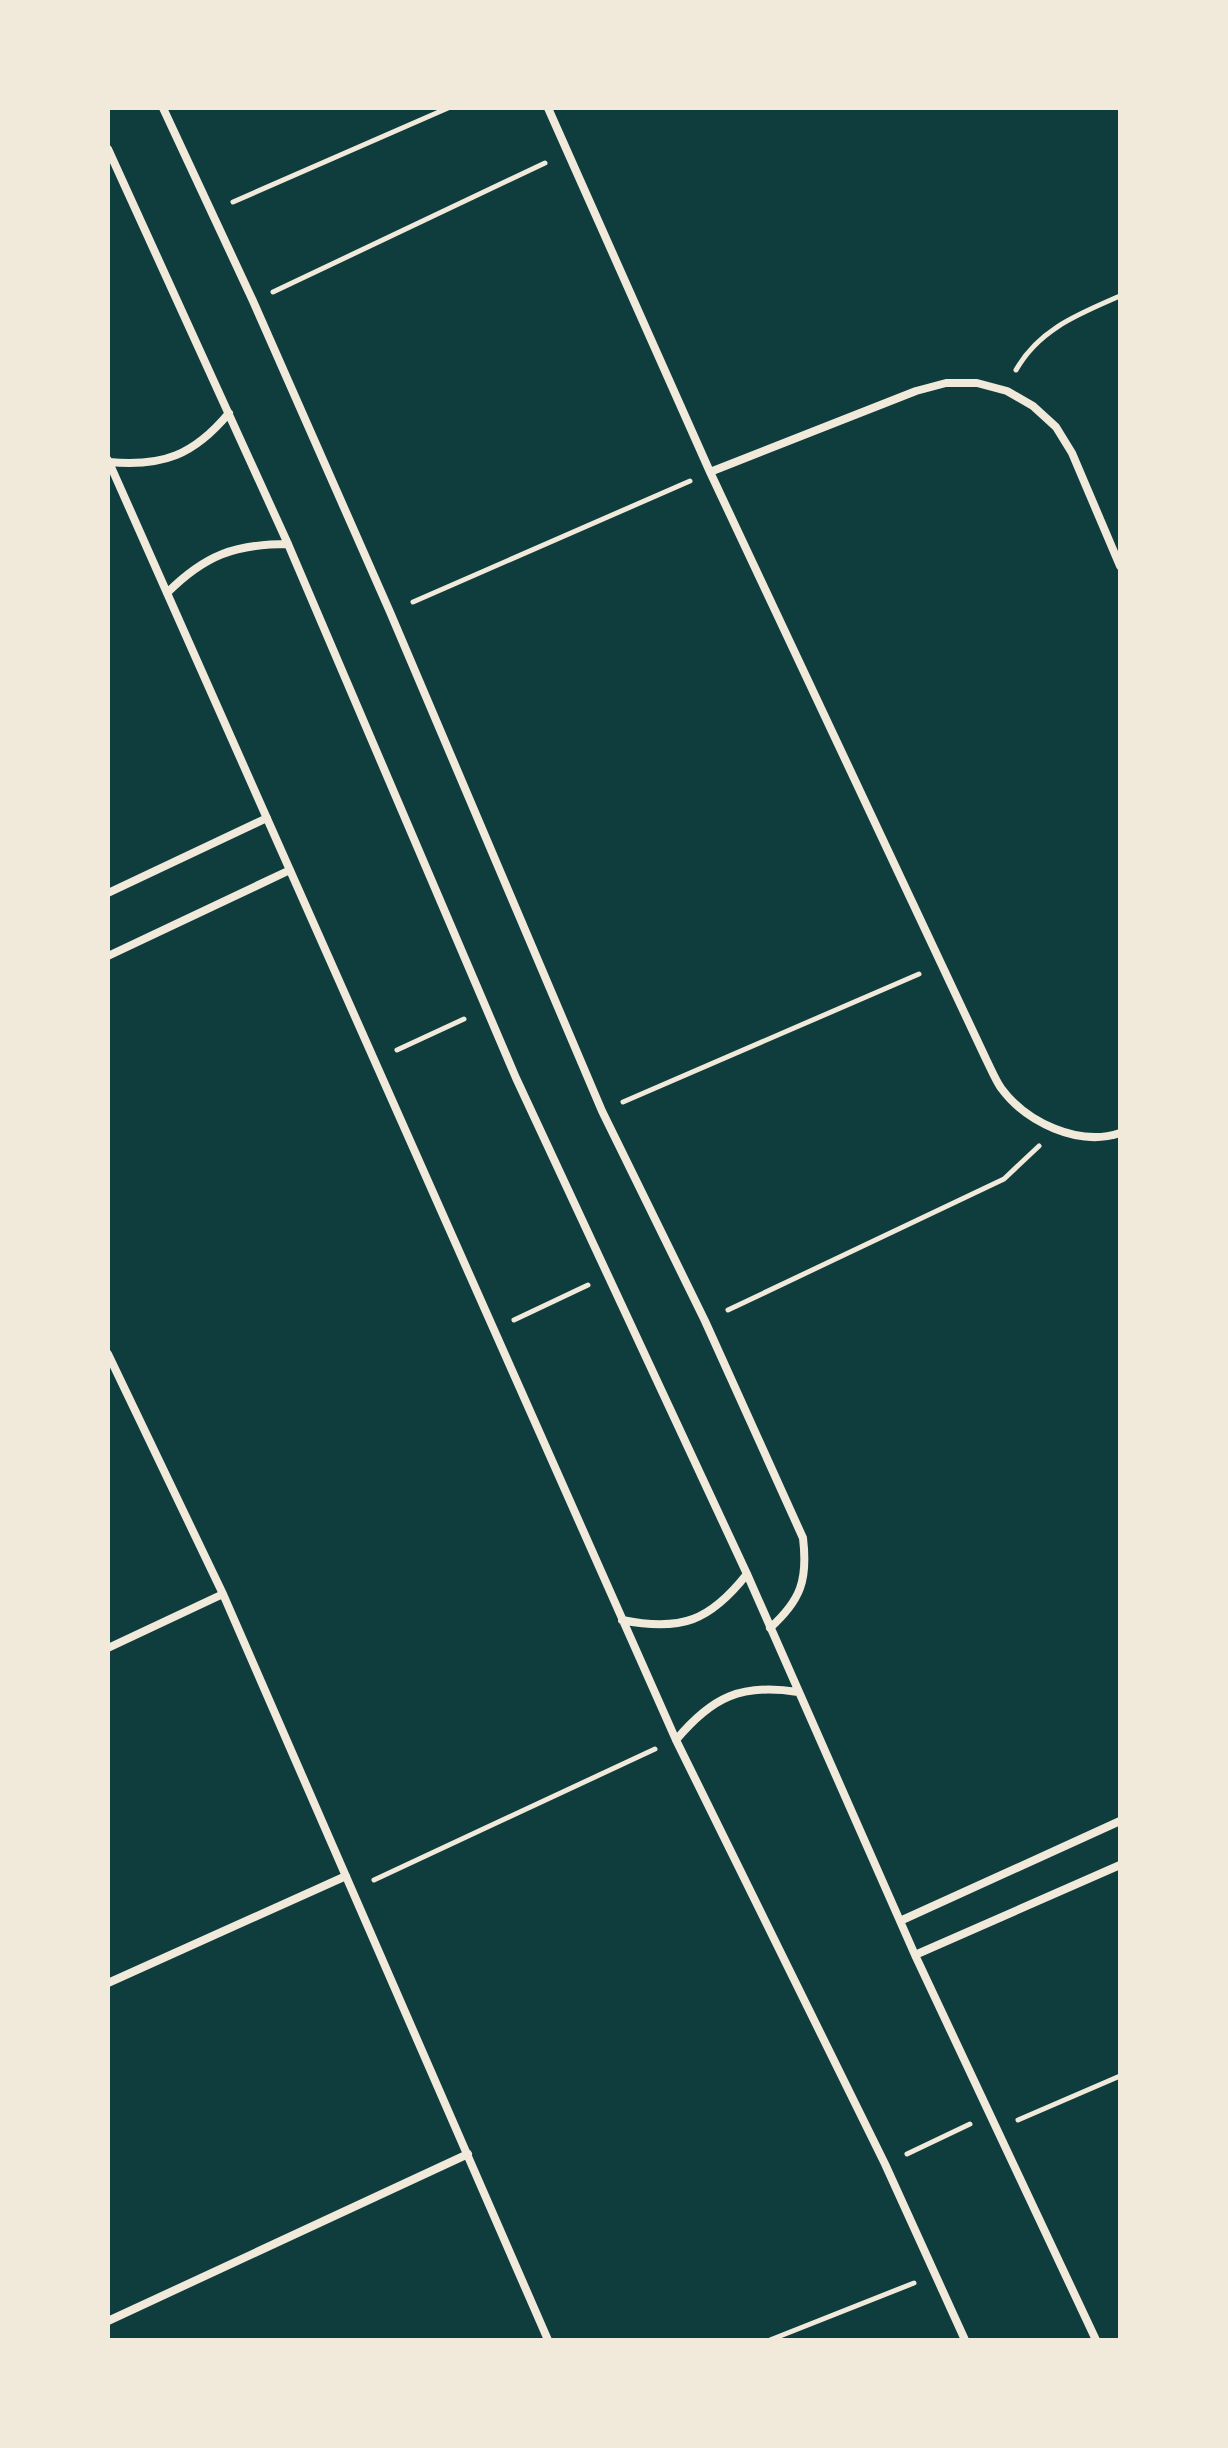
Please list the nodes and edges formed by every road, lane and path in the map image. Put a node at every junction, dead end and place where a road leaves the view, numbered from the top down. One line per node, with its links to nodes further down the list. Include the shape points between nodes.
1 (163, 108): 6 (street)
2 (448, 108): 6 (path)
3 (548, 108): 5 (street)
4 (108, 149): 10 (street)
5 (568, 152): 8 (path); 12 (street)
6 (210, 212): 8 (street)
7 (1120, 296): 9 (path, via 1047,333 1024,357)
8 (253, 301): 16 (street)
9 (1007, 391): 12 (street, via 977,383 946,383 916,391); 14 (street, via 1056,427)
10 (229, 413): 11 (street, via 189,450 136,464); 13 (street)
11 (108, 461): 15 (street)
12 (710, 472): 16 (path); 21 (street)
13 (288, 544): 15 (street, via 234,548 186,574); 22 (street)
14 (1120, 566)
15 (167, 593): 17 (street)
16 (390, 612): 24 (street)
17 (267, 818): 18 (street); 19 (street)
18 (290, 870): 20 (street); 23 (street)
19 (108, 893)
20 (108, 956)
21 (942, 964): 24 (path); 25 (street, via 1001,1088 1023,1111)
22 (487, 1008): 23 (path); 27 (street)
23 (375, 1060): 29 (street)
24 (602, 1111): 28 (street)
25 (1051, 1127): 26 (street, via 1082,1135); 28 (path, via 1038,1148 1004,1179)
26 (1120, 1133)
27 (607, 1276): 29 (path); 31 (street)
28 (705, 1321): 34 (street, via 803,1538 806,1564 801,1589 789,1611)
29 (494, 1329): 33 (street)
30 (108, 1354): 32 (street)
31 (747, 1574): 33 (street, via 706,1614 679,1624); 34 (street)
32 (223, 1594): 35 (street); 40 (street)
33 (622, 1620): 37 (street)
34 (770, 1628): 36 (street)
35 (108, 1648)
36 (798, 1692): 37 (street, via 743,1691 694,1718); 42 (street)
37 (676, 1740): 41 (path); 49 (street)
38 (1120, 1821): 42 (street)
39 (1120, 1865): 43 (street)
40 (346, 1876): 41 (street); 44 (street)
41 (352, 1891): 48 (street)
42 (900, 1921): 43 (street)
43 (915, 1955): 46 (street)
44 (108, 1983)
45 (1120, 2076): 47 (path)
46 (989, 2115): 47 (street); 49 (path)
47 (997, 2130): 55 (street)
48 (468, 2154): 51 (street); 52 (street)
49 (885, 2164): 50 (street)
50 (935, 2275): 53 (path); 54 (street)
51 (108, 2321)
52 (548, 2340)
53 (770, 2340)
54 (965, 2340)
55 (1096, 2340)

